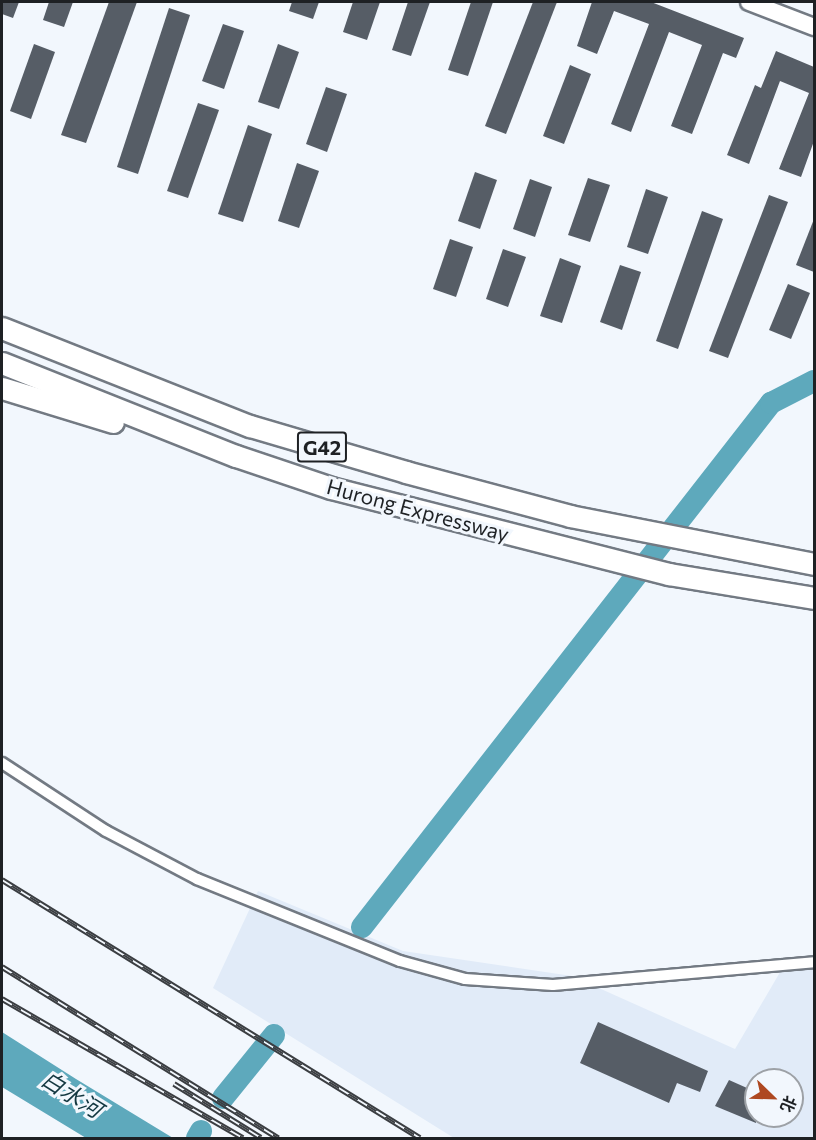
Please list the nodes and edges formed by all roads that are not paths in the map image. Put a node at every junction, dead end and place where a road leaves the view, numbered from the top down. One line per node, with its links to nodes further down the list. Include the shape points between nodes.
1 (749, 2): 2 (main road)
2 (814, 27)
3 (2, 328): 7 (highway, Hurong Expressway / G42, via 250,426 406,472 653,534)
4 (2, 363): 6 (highway, Hurong Expressway / G42)
5 (2, 388): 6 (highway)
6 (236, 456): 8 (highway, Hurong Expressway / G42, via 331,488 626,563)
7 (814, 564)
8 (814, 598)
9 (2, 762): 10 (street, via 106,831 197,879 399,961 465,979 553,985)
10 (814, 962)

